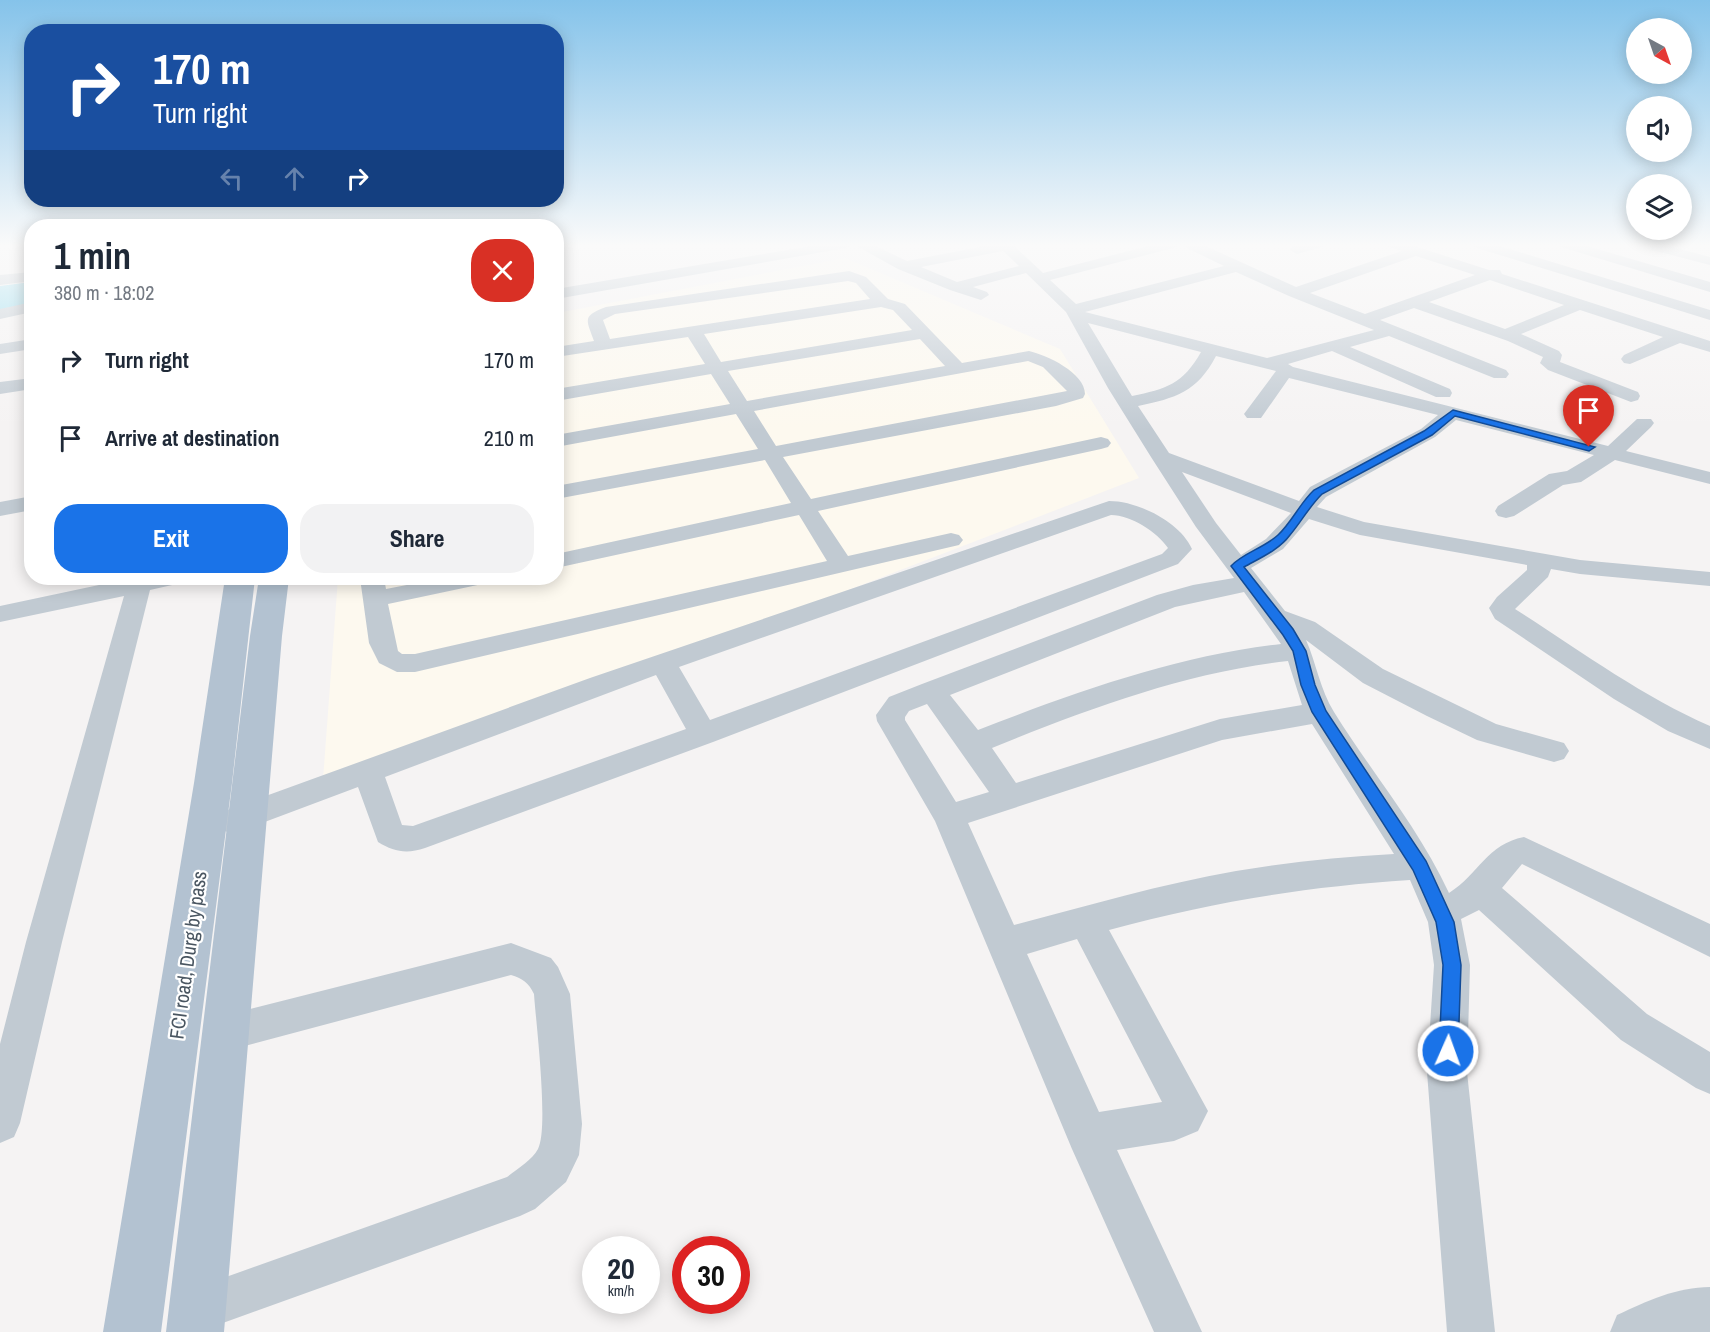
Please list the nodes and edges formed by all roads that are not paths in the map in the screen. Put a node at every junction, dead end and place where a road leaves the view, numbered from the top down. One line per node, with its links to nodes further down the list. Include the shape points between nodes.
1 (639, 306): 23 (street, via 596,316)
2 (855, 306): 18 (street)
3 (895, 306): 19 (street)
4 (1068, 306): 13 (street)
5 (1095, 306): 13 (street)
6 (1329, 306): 16 (street)
7 (1403, 306): 16 (street)
8 (1426, 306): 20 (street)
9 (1574, 306): 20 (street, via 1509,332)
10 (1581, 306): 21 (street)
11 (1681, 306): 15 (street)
12 (24, 309): 14 (street)
13 (1074, 312): 26 (street); 41 (street)
14 (0, 314)
15 (1710, 315)
16 (1365, 320): 17 (street)
17 (1391, 330): 24 (street); 35 (street)
18 (693, 331): 23 (street); 33 (street)
19 (924, 333): 31 (street); 33 (street)
20 (1509, 336): 40 (street, via 1553,355 1549,363 1554,366)
21 (1678, 337): 25 (street); 29 (street)
22 (24, 345): 27 (street)
23 (604, 345): 28 (street)
24 (1335, 345): 30 (street); 38 (street)
25 (1710, 347)
26 (1212, 348): 30 (street); 41 (street, via 1191,382)
27 (0, 349)
28 (564, 351)
29 (1630, 359)
30 (1278, 367): 43 (street); 44 (street)
31 (957, 368): 42 (street); 48 (street, via 1029,356 1049,363 1076,387 1076,394)
32 (24, 369): 34 (street)
33 (716, 369): 39 (street); 42 (street)
34 (0, 373)
35 (1500, 374)
36 (24, 384): 37 (street)
37 (0, 388)
38 (1443, 393)
39 (564, 394)
40 (1631, 396)
41 (1127, 403): 50 (street)
42 (741, 407): 46 (street); 48 (street)
43 (1453, 413): 49 (street); 56 (street, via 1428,433 1318,492)
44 (1254, 414)
45 (1644, 423): 49 (street)
46 (564, 440)
47 (1101, 443): 54 (street)
48 (769, 453): 52 (street); 54 (street)
49 (1612, 453): 51 (street); 57 (street, via 1573,477 1557,479)
50 (1161, 458): 56 (street); 62 (street)
51 (1710, 478)
52 (564, 491)
53 (24, 504): 55 (street)
54 (805, 508): 59 (street); 61 (street)
55 (0, 509)
56 (1303, 510): 60 (street, via 1360,528); 62 (street, via 1285,535)
57 (1506, 511)
58 (951, 540): 61 (street)
59 (564, 559)
60 (1539, 560): 63 (street); 78 (street, via 1539,572 1506,603 1504,613 1624,692)
61 (842, 566): 69 (street, via 415,663 398,663 388,657 382,644)
62 (1243, 575): 71 (street); 75 (street)
63 (1710, 579)
64 (131, 585): 70 (street)
65 (139, 585): 94 (street)
66 (239, 585): 85 (main road, FCI road, Durg by pass)
67 (273, 585): 83 (main road)
68 (404, 585): 69 (street)
69 (373, 588)
70 (0, 614)
71 (1275, 616): 72 (street); 73 (street, via 1306,628)
72 (1301, 656): 73 (street); 76 (street); 79 (street, via 1236,658 1154,677 1096,695)
73 (1347, 660): 80 (street, via 1487,732)
74 (663, 663): 77 (street); 77 (street, via 1109,508 1130,508 1139,513 1177,542 1180,549 1170,558); 81 (street)
75 (932, 691): 79 (street); 84 (street, via 899,704 890,715)
76 (1319, 712): 82 (street, via 1220,730); 86 (street)
77 (703, 734): 81 (street, via 414,839 400,839 389,833)
78 (1710, 738)
79 (973, 744): 82 (street)
80 (1554, 751)
81 (368, 771): 83 (street)
82 (1009, 797): 84 (street)
83 (249, 816): 85 (street); 92 (main road)
84 (949, 817): 91 (street)
85 (207, 830): 98 (main road, FCI road, Durg by pass)
86 (1420, 866): 88 (street); 89 (street, via 1265,880)
87 (1480, 890): 88 (street, via 1456,908); 90 (street, via 1506,858 1524,850); 93 (street, via 1600,999 1634,1026)
88 (1440, 910): 100 (street, via 1452,965 1448,1072)
89 (1086, 922): 91 (street); 95 (street, via 1188,1111 1174,1121)
90 (1710, 940)
91 (1004, 944): 95 (street)
92 (226, 1033): 97 (main road); 97 (street, via 512,959 530,963 545,975 552,994 562,1131 559,1155 544,1176 520,1194)
93 (1710, 1074)
94 (0, 1123)
95 (1087, 1134): 99 (street)
96 (1710, 1310): 101 (street, via 1693,1309)
97 (196, 1321)
98 (132, 1332)
99 (1178, 1332)
100 (1470, 1332)
101 (1634, 1332)

